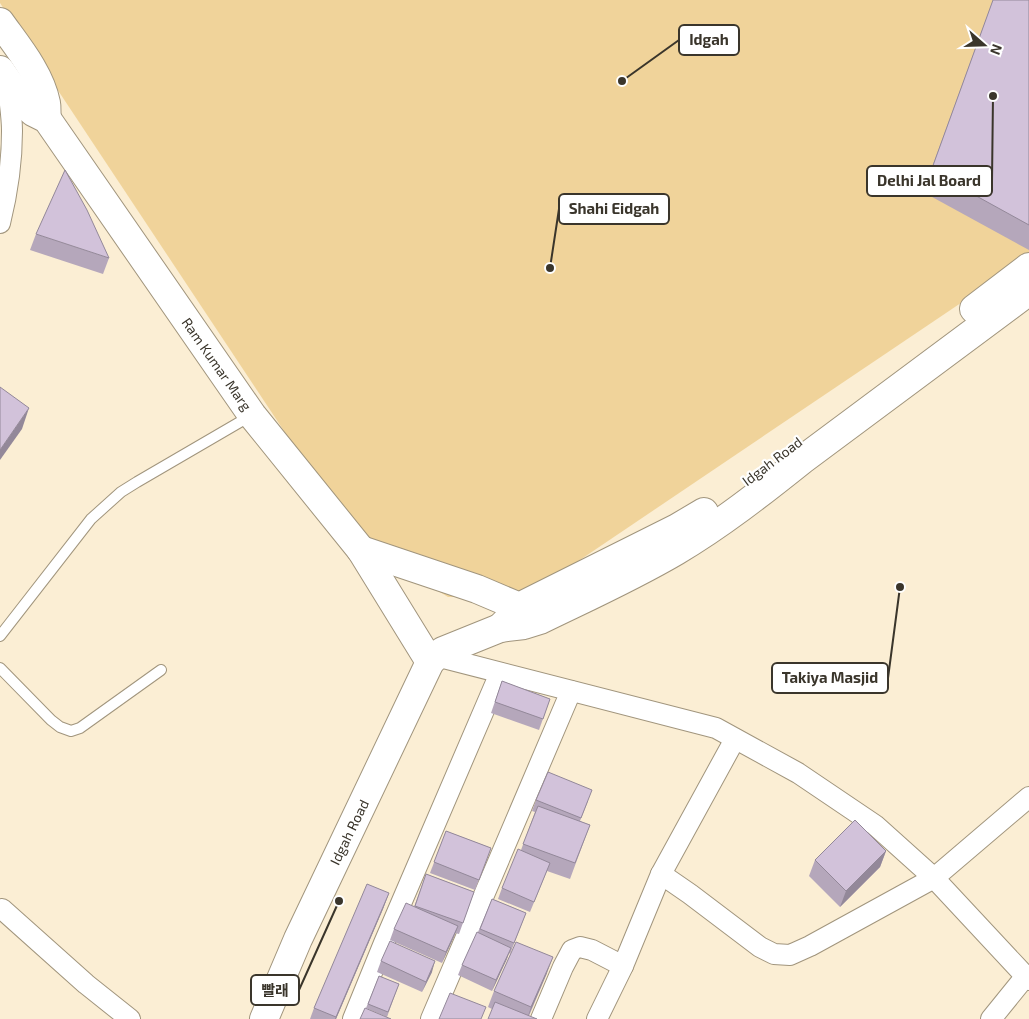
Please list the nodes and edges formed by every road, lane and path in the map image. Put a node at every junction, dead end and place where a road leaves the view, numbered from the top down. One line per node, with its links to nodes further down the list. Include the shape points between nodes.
1 (0, 22): 3 (street, via 40,82)
2 (4, 76): 3 (street, Ram Kumar Marg, via 22,102); 4 (street, via 12,131 5,205)
3 (47, 118): 6 (street, Ram Kumar Marg)
4 (0, 223)
5 (1023, 289): 8 (street, Idgah Road, via 708,509); 9 (street, via 765,489 677,551 540,620)
6 (252, 415): 7 (street, Ram Kumar Marg); 10 (lane, via 136,482 108,503 91,519)
7 (361, 550): 8 (street, via 477,589); 11 (street, Ram Kumar Marg)
8 (522, 608): 9 (street, Idgah Road)
9 (500, 628): 11 (street)
10 (0, 636)
11 (436, 657): 14 (street); 24 (street, Idgah Road, via 298,938)
12 (0, 668): 13 (lane, via 51,720 71,731 80,728)
13 (161, 670)
14 (500, 673): 15 (street); 25 (street)
15 (571, 691): 16 (street, via 716,728); 26 (street)
16 (735, 739): 18 (street); 19 (street, via 798,773 874,825)
17 (1029, 797): 19 (street)
18 (661, 874): 19 (street, via 760,947 774,954 790,955); 21 (street)
19 (934, 878): 22 (street)
20 (2, 909): 23 (street)
21 (623, 966): 27 (street, via 592,950 580,947 572,950); 28 (street)
22 (1027, 978): 29 (street)
23 (130, 1019)
24 (264, 1019)
25 (353, 1019)
26 (431, 1019)
27 (541, 1019)
28 (597, 1019)
29 (991, 1019)

